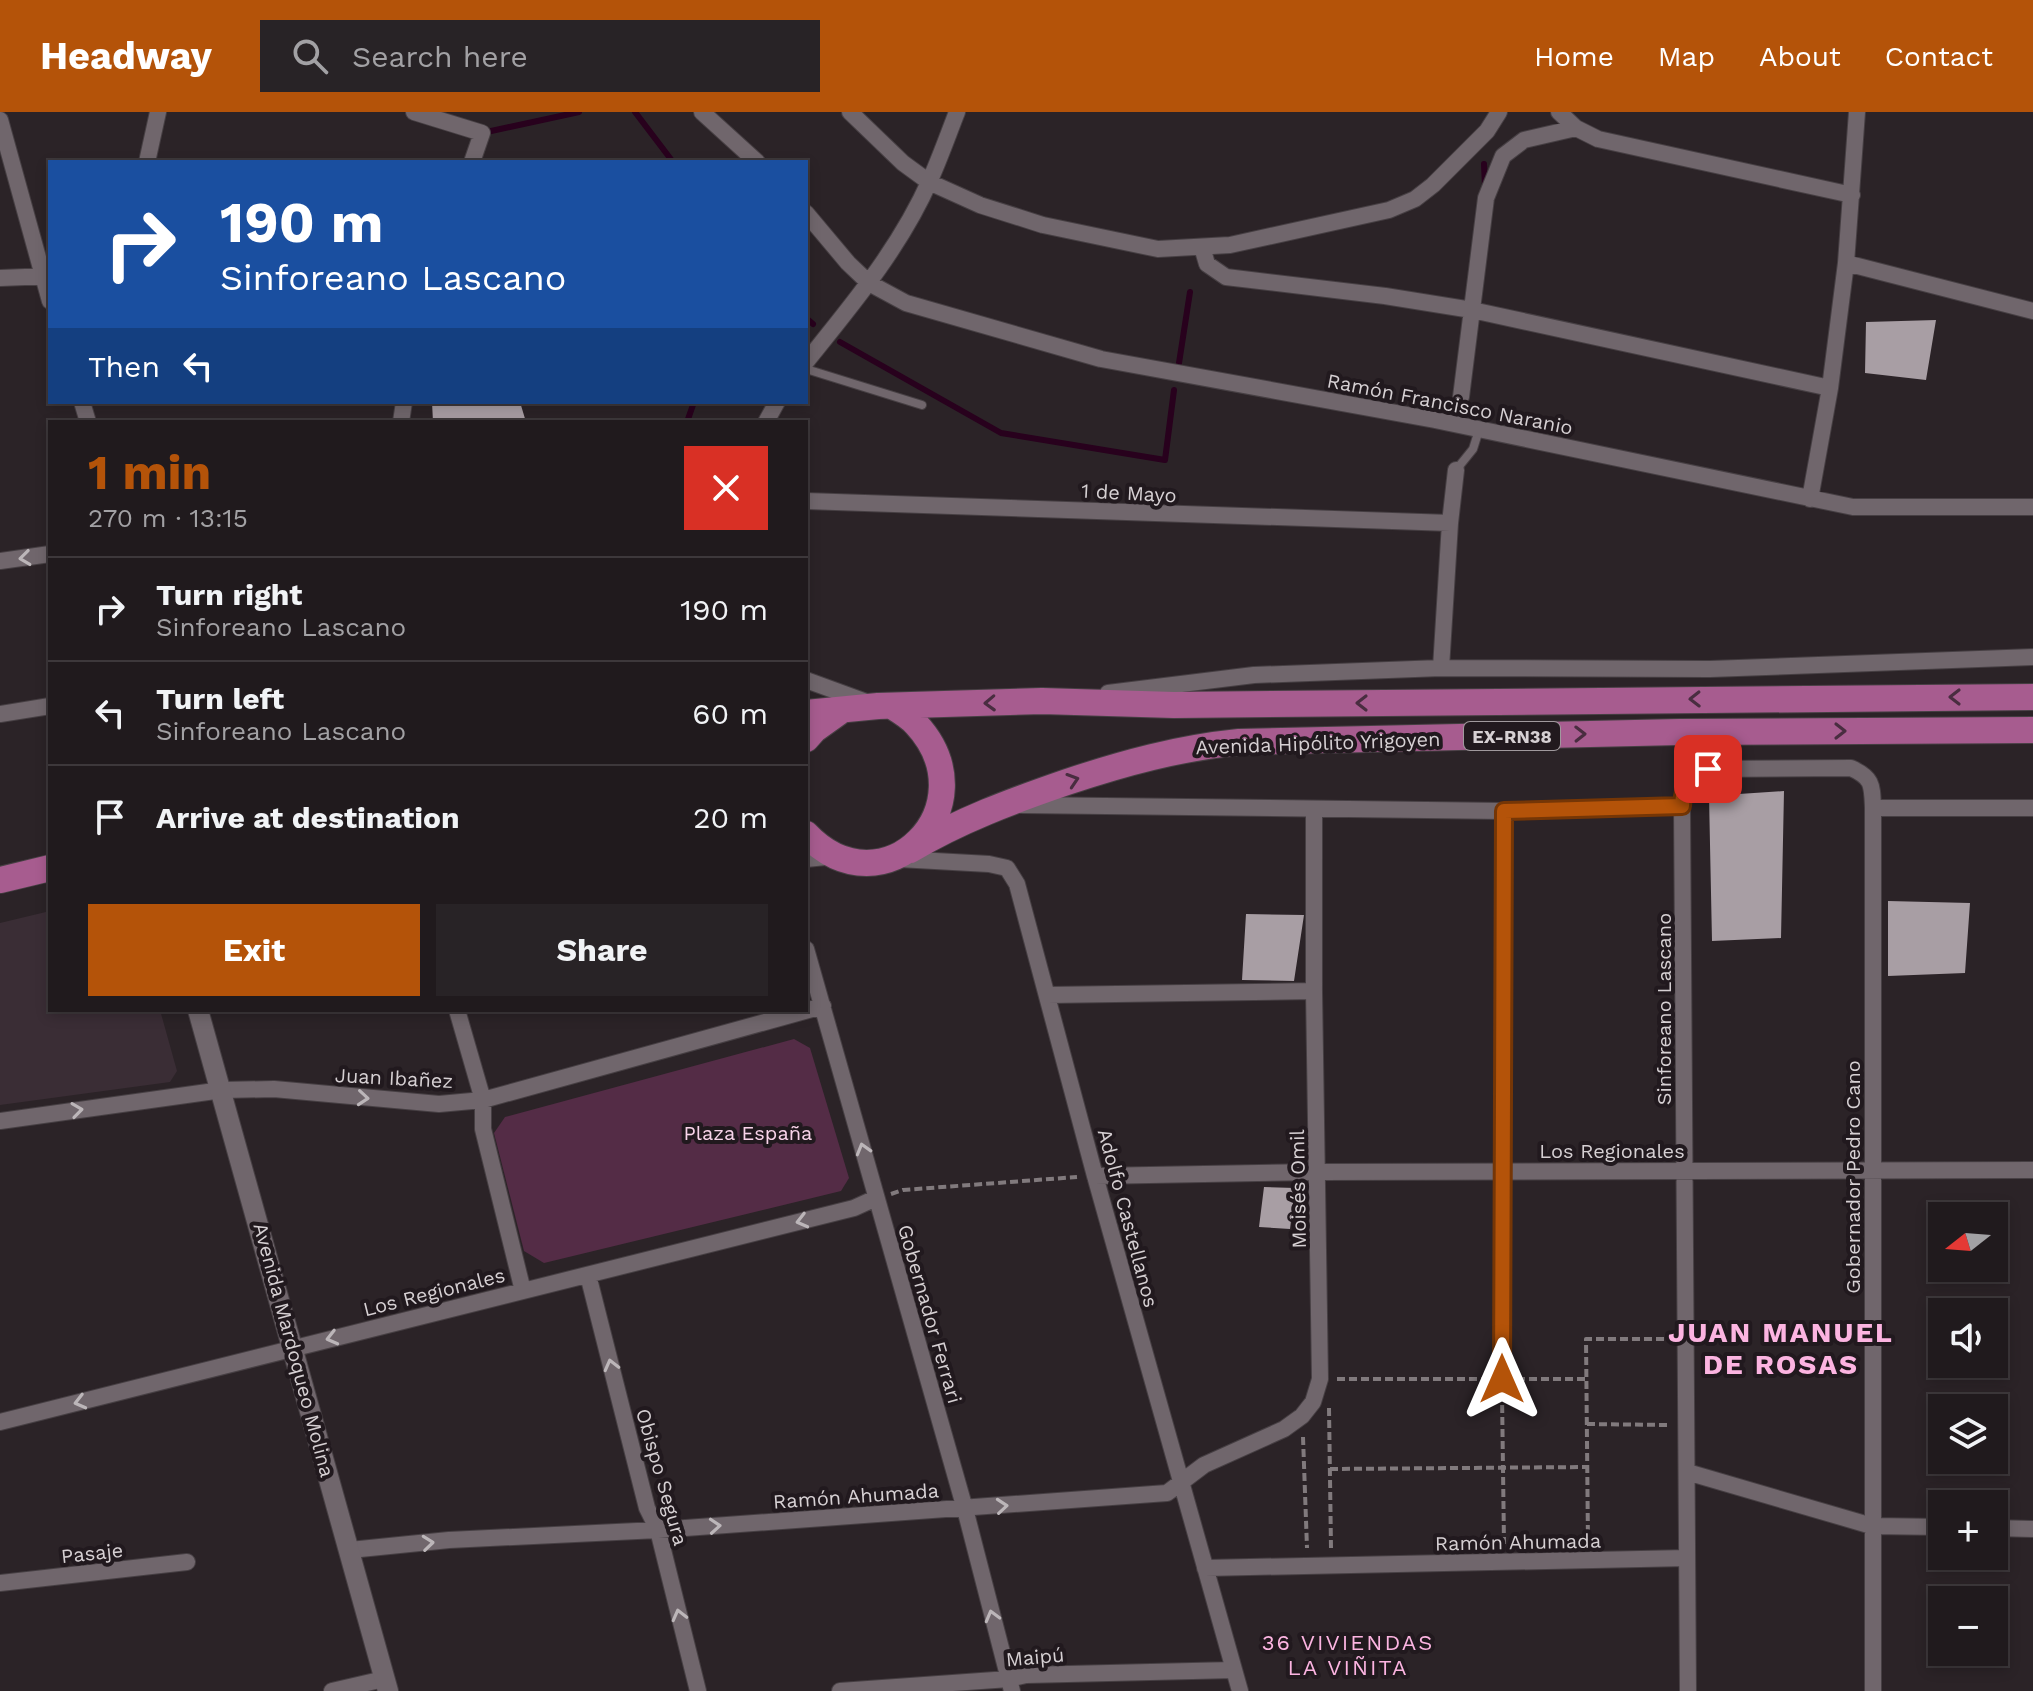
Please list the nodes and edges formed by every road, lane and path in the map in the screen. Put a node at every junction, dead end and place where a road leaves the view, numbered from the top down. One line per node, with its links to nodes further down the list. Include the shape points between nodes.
1 (158, 112): 11 (street)
2 (414, 112): 12 (street, via 482,133)
3 (702, 112): 13 (street)
4 (850, 112): 14 (street)
5 (957, 112): 14 (street)
6 (1499, 112): 17 (street, via 1459,161 1415,199 1331,224)
7 (1559, 112): 10 (street)
8 (1857, 112): 15 (street)
9 (0, 120): 19 (street)
10 (1576, 128): 15 (street, via 1598,139); 22 (street, via 1524,140 1503,156 1486,198)
11 (147, 160)
12 (473, 160)
13 (755, 160)
14 (929, 182): 17 (street, via 1043,225 1158,249); 21 (street)
15 (1852, 195): 18 (street)
16 (808, 215): 21 (street, Ramón Francisco Naranio)
17 (1202, 247): 22 (street, via 1207,264 1226,277)
18 (1846, 263): 23 (street); 26 (street)
19 (46, 276): 20 (street)
20 (0, 278)
21 (869, 283): 24 (street); 29 (street, Ramón Francisco Naranio, via 937,314 1101,359)
22 (1472, 310): 26 (street); 27 (street)
23 (2033, 311)
24 (808, 359)
25 (808, 370): 28 (lane)
26 (1830, 388): 31 (street)
27 (1461, 397)
28 (922, 405)
29 (1479, 430): 30 (lane, via 1473,449); 31 (street, Ramón Francisco Naranio)
30 (1456, 470): 34 (street)
31 (1810, 499): 33 (street, Ramón Francisco Naranio, via 1853,507)
32 (808, 501): 34 (street, 1 de Mayo)
33 (2033, 507)
34 (1450, 523): 38 (street)
35 (48, 554): 36 (street, one-way to 36)
36 (0, 561)
37 (2033, 657): 38 (street, via 1710,669)
38 (1441, 668): 41 (street, via 1254,675)
39 (808, 681): 43 (street)
40 (2033, 697): 41 (main road, Avenida Hipólito Yrigoyen / EX-RN38, one-way to 41, via 1174,705)
41 (1042, 701): 43 (main road, Avenida Hipólito Yrigoyen / EX-RN38, one-way to 43)
42 (48, 706): 46 (street)
43 (885, 706): 44 (main road, EX-RN38); 56 (main road, via 914,721 930,740 943,788 939,812 927,833)
44 (842, 710): 45 (main road, EX-RN38); 48 (main road)
45 (808, 713)
46 (0, 714)
47 (2033, 730): 49 (main road, Avenida Hipólito Yrigoyen / EX-RN38, one-way to 47, via 1165,752 1239,742)
48 (808, 737)
49 (999, 805): 53 (street); 56 (main road, Avenida Hipólito Yrigoyen / EX-RN38)
50 (1682, 806): 51 (street, Sinforeano Lascano, via 1683,788 1692,776 1708,769 1851,768 1866,774); 54 (street); 72 (street, Sinforeano Lascano)
51 (1873, 808): 52 (street); 75 (street, Gobernador Pedro Cano)
52 (2033, 808)
53 (1314, 809): 54 (street); 62 (street, Moisés Omil)
54 (1504, 811): 74 (street)
55 (808, 836): 57 (main road, EX-RN38)
56 (902, 854): 57 (main road, EX-RN38, via 864,863); 63 (street, Adolfo Castellanos, via 1007,868 1017,884)
57 (835, 856): 58 (street)
58 (808, 859)
59 (48, 868): 60 (main road)
60 (0, 880)
61 (808, 956): 64 (street, Gobernador Ferrari)
62 (1314, 991): 63 (street); 76 (street, Moisés Omil)
63 (1047, 995): 77 (street, Adolfo Castellanos)
64 (823, 1006): 65 (street, Juan Ibañez); 78 (street, Gobernador Ferrari, one-way to 64)
65 (808, 1010)
66 (199, 1012): 69 (street, Avenida Mardoqueo Molina)
67 (458, 1012): 70 (street)
68 (801, 1012): 70 (street, Juan Ibañez)
69 (222, 1090): 70 (street, Juan Ibañez, one-way to 70, via 274,1089 439,1104); 71 (street, Juan Ibañez, one-way to 69); 82 (street, Avenida Mardoqueo Molina)
70 (483, 1100): 80 (street, via 483,1129)
71 (0, 1121)
72 (1685, 1170): 74 (street, Los Regionales); 75 (street, Los Regionales); 81 (street, Sinforeano Lascano)
73 (2033, 1170): 75 (street, Los Regionales)
74 (1502, 1171): 76 (street, Los Regionales); 84 (street)
75 (1873, 1171): 96 (street, Gobernador Pedro Cano)
76 (1318, 1172): 77 (street, Los Regionales); 83 (street, Moisés Omil)
77 (1095, 1176): 78 (path, via 903,1190); 94 (street, Adolfo Castellanos)
78 (876, 1198): 79 (street, Los Regionales, one-way to 79); 95 (street, Gobernador Ferrari)
79 (588, 1275): 80 (street, Los Regionales); 100 (street, Obispo Segura, one-way to 79, via 647,1508)
80 (523, 1291): 82 (street, Los Regionales, one-way to 82)
81 (1686, 1339): 85 (path, via 1586,1339); 89 (street, Sinforeano Lascano)
82 (294, 1348): 87 (street, Los Regionales, one-way to 87); 101 (street, Avenida Mardoqueo Molina)
83 (1320, 1379): 84 (path); 86 (street); 92 (path, via 1329,1396)
84 (1502, 1379): 85 (path); 91 (path)
85 (1587, 1379): 88 (path)
86 (1302, 1416): 94 (street, Ramón Ahumada); 106 (path)
87 (0, 1422)
88 (1587, 1424): 89 (path); 90 (path)
89 (1686, 1425): 93 (street, Sinforeano Lascano)
90 (1588, 1467): 91 (path); 103 (path)
91 (1503, 1468): 92 (path); 105 (path)
92 (1330, 1469): 107 (path)
93 (1687, 1472): 96 (street); 102 (street, Sinforeano Lascano)
94 (1180, 1481): 95 (street, Ramón Ahumada, one-way to 94, via 1167,1493); 108 (street, Adolfo Castellanos)
95 (965, 1509): 100 (street, Ramón Ahumada, one-way to 95); 112 (street, Gobernador Ferrari, one-way to 95)
96 (1872, 1526): 97 (street); 118 (street, Gobernador Pedro Cano)
97 (1928, 1527)
98 (2008, 1528): 99 (street)
99 (2033, 1529)
100 (658, 1530): 101 (street, Ramón Ahumada, one-way to 100); 114 (street, Obispo Segura, one-way to 100)
101 (350, 1550): 111 (street, Avenida Mardoqueo Molina)
102 (1687, 1558): 103 (street, Ramón Ahumada); 117 (street, Sinforeano Lascano)
103 (1589, 1561): 105 (street, Ramón Ahumada)
104 (187, 1562): 109 (street, Pasaje)
105 (1504, 1562): 107 (street, Ramón Ahumada)
106 (1307, 1566): 107 (street, Ramón Ahumada); 108 (street, Ramón Ahumada)
107 (1331, 1566)
108 (1205, 1568): 110 (street, Adolfo Castellanos)
109 (0, 1583)
110 (1234, 1670): 112 (street, Maipú, via 1026,1675); 116 (street, Adolfo Castellanos)
111 (386, 1685): 113 (street)
112 (1011, 1685): 115 (street, Maipú)
113 (332, 1691)
114 (698, 1691)
115 (840, 1691)
116 (1240, 1691)
117 (1688, 1691)
118 (1873, 1691)

